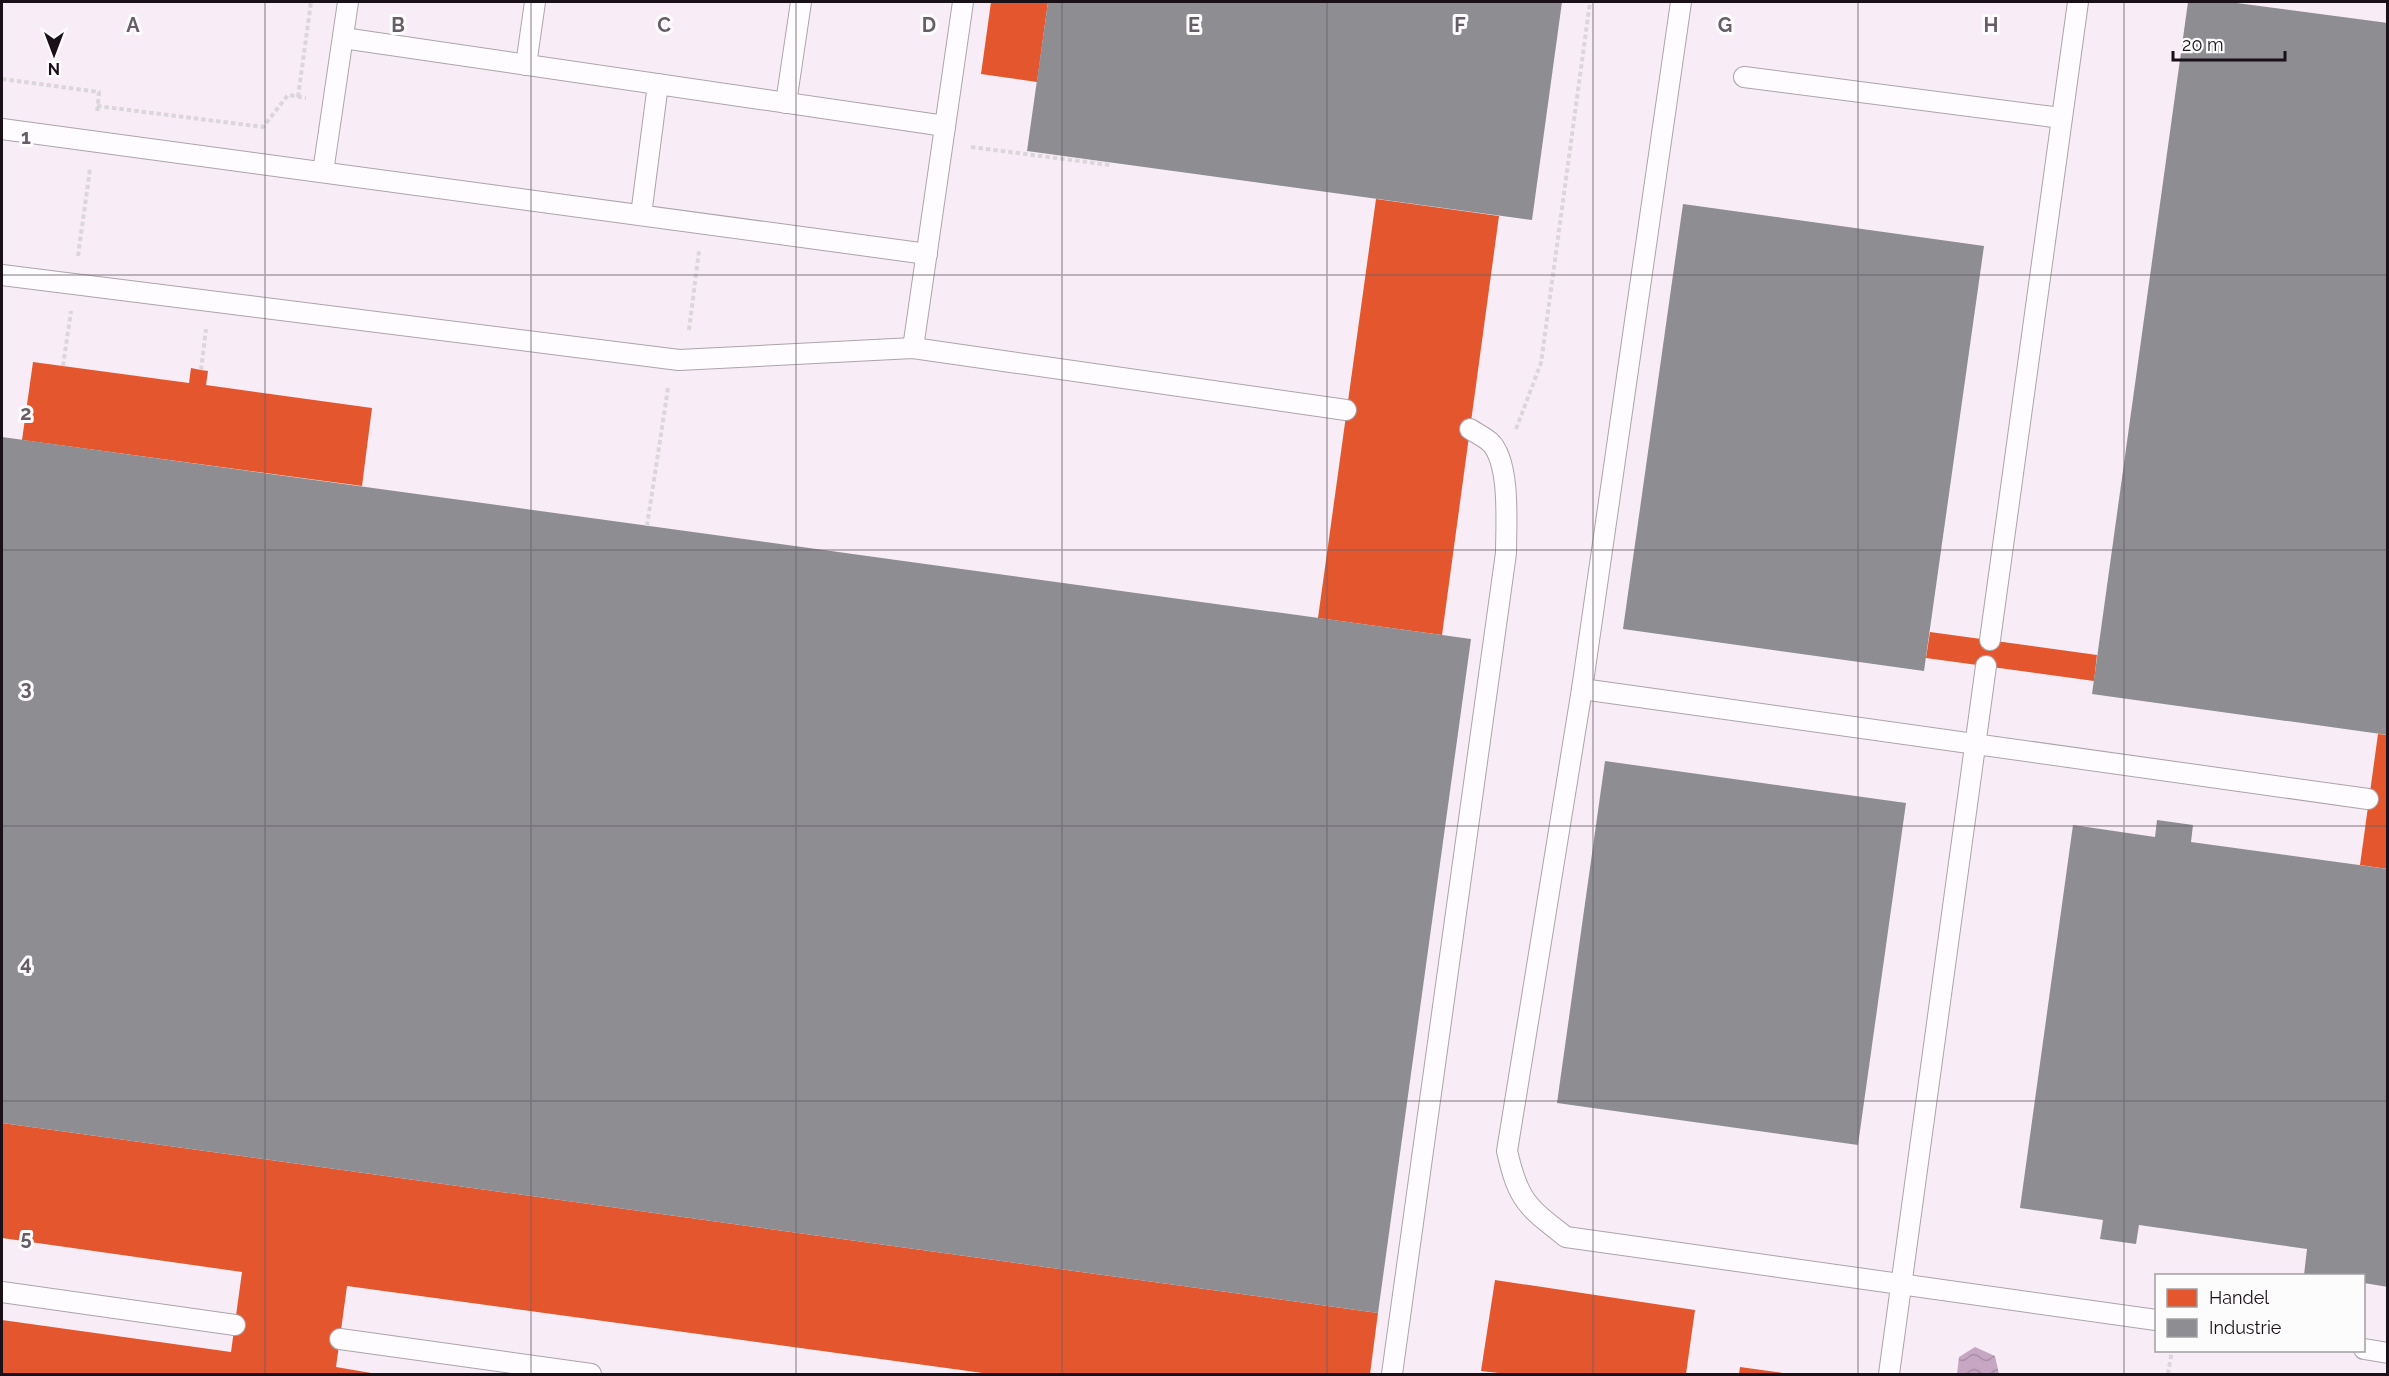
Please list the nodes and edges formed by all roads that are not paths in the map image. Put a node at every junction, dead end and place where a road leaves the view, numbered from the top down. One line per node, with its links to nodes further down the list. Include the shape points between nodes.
1 (348, 2): 7 (lane)
2 (535, 2): 8 (lane)
3 (801, 2): 11 (lane)
4 (963, 2): 14 (lane)
5 (1682, 2): 24 (lane)
6 (2078, 2): 12 (lane)
7 (343, 38): 8 (lane); 15 (lane)
8 (526, 65): 10 (lane)
9 (1744, 77): 12 (lane)
10 (658, 84): 11 (lane); 16 (lane)
11 (786, 103): 14 (lane)
12 (2061, 118): 22 (lane)
13 (2, 129): 15 (lane)
14 (944, 135): 17 (lane)
15 (323, 172): 16 (lane)
16 (641, 215): 17 (lane)
17 (927, 254): 19 (lane)
18 (2, 275): 19 (lane, via 679,360)
19 (913, 348): 20 (lane)
20 (1346, 410)
21 (1470, 429): 35 (lane, via 1491,444 1502,466 1506,553)
22 (1990, 640)
23 (1986, 666): 25 (lane)
24 (1582, 689): 25 (lane); 27 (lane, via 1507,1151 1515,1185 1534,1212 1566,1237)
25 (1975, 744): 26 (lane); 27 (lane)
26 (2368, 799)
27 (1901, 1284): 29 (lane); 36 (lane)
28 (2, 1292): 30 (lane)
29 (2155, 1320)
30 (235, 1325)
31 (340, 1339): 34 (lane)
32 (2365, 1349): 33 (lane)
33 (2388, 1353)
34 (591, 1374)
35 (1392, 1374)
36 (1888, 1374)

